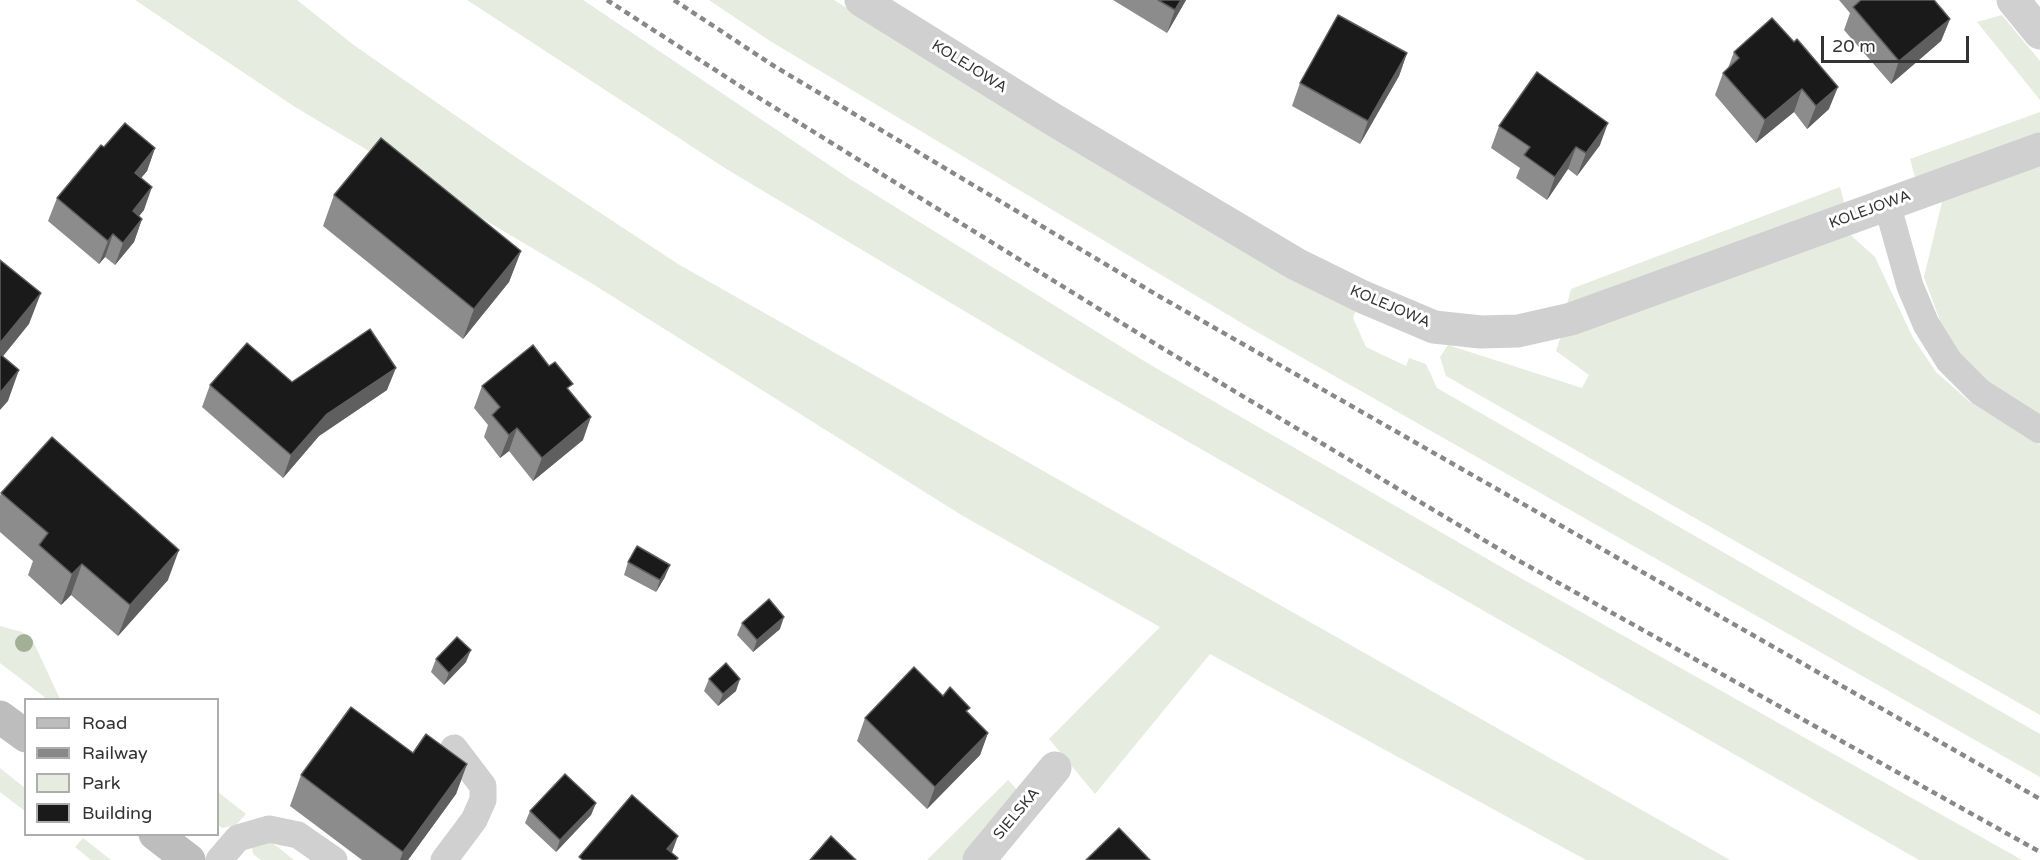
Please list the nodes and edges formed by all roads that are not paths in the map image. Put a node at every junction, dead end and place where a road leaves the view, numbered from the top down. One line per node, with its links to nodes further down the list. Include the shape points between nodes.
1 (861, 0): 5 (street, KOLEJOWA, via 1296,264 1434,327 1518,331 1571,319)
2 (2013, 0): 3 (street)
3 (2040, 33)
4 (2040, 148): 5 (street, KOLEJOWA)
5 (1887, 204): 6 (lane, via 1910,286 1948,361 1980,392)
6 (2040, 430)
7 (0, 717): 8 (main road)
8 (24, 735)
9 (454, 748): 15 (lane, via 483,786 483,800 474,820)
10 (1055, 768): 16 (street, SIELSKA)
11 (158, 836): 12 (main road)
12 (189, 860)
13 (219, 860): 14 (lane, via 238,838 269,829 298,834)
14 (334, 860)
15 (444, 860)
16 (979, 860)

